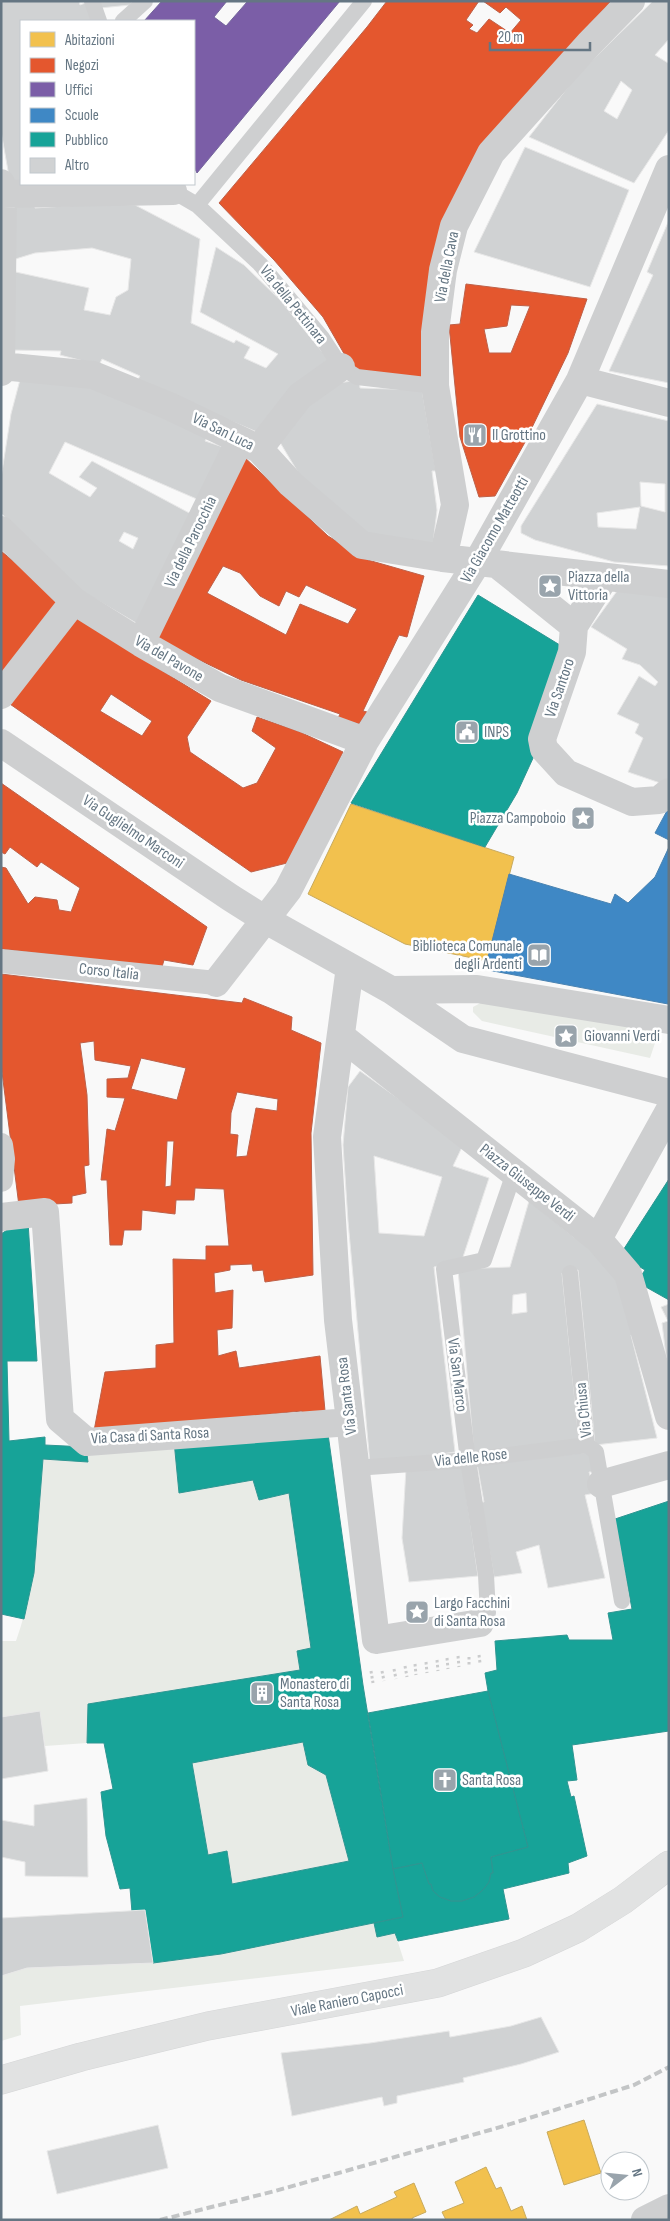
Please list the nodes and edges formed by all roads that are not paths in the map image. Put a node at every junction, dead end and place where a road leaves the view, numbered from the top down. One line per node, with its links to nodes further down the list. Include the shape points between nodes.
1 (92, 1): 5 (lane)
2 (145, 1): 6 (lane)
3 (364, 1): 10 (lane)
4 (632, 1): 15 (street, Via della Cava, via 491,153 454,226 443,270 435,332)
5 (99, 20)
6 (124, 20)
7 (667, 177): 14 (street, Via Giacomo Matteotti)
8 (171, 187): 9 (street); 10 (lane, Via della Pettinara)
9 (2, 190): 11 (street)
10 (197, 205): 12 (lane, Via della Pettinara, via 260,264 322,338)
11 (2, 366): 13 (street); 17 (street, Via San Luca, via 93,375 169,406)
12 (341, 366): 15 (lane, Via della Pettinara, via 357,377); 17 (street, Via della Parocchia, via 300,396)
13 (1, 372)
14 (580, 380): 16 (street); 20 (street, Via Giacomo Matteotti)
15 (435, 386): 19 (street, Via della Cava, via 455,505)
16 (669, 402)
17 (249, 445): 19 (street, Via San Luca, via 362,545); 25 (street, Via della Parocchia)
18 (1, 530): 23 (street, Via del Pavone)
19 (443, 558): 20 (street)
20 (488, 563): 21 (street); 24 (street); 27 (street, Via Giacomo Matteotti)
21 (613, 578): 22 (street); 24 (street)
22 (669, 584)
23 (74, 601): 25 (street, Via del Pavone); 26 (street)
24 (574, 626): 29 (street, Via Santoro, via 572,652 542,739 544,750 566,773 632,802 659,800)
25 (141, 644): 27 (street, Via del Pavone, via 220,688)
26 (1, 695)
27 (365, 740): 30 (street, Via Giacomo Matteotti, via 288,890)
28 (1, 744): 30 (street, Via Guglielmo Marconi)
29 (669, 792)
30 (266, 920): 32 (street); 33 (street, Via Giacomo Matteotti)
31 (1, 961): 33 (street, Corso Italia)
32 (350, 967): 34 (street); 36 (street, Via Santa Rosa)
33 (216, 983)
34 (391, 990): 35 (street, via 476,989); 37 (street, via 464,1039)
35 (669, 1020)
36 (341, 1042): 40 (street, Piazza Giuseppe Verdi); 46 (street, Via Santa Rosa, via 327,1136 338,1320)
37 (669, 1093)
38 (669, 1111): 43 (street)
39 (1, 1144): 41 (street)
40 (514, 1173): 43 (street, Piazza Giuseppe Verdi); 48 (lane, Via San Marco, via 484,1260 444,1269)
41 (1, 1180)
42 (1, 1217): 46 (street, Via Casa di Santa Rosa, via 45,1212 60,1419 88,1442)
43 (585, 1234): 45 (street, Piazza Giuseppe Verdi, via 628,1274)
44 (570, 1273): 47 (lane, Via Chiusa)
45 (669, 1416)
46 (350, 1422): 50 (street, Via Santa Rosa)
47 (587, 1445): 48 (lane, Via delle Rose); 51 (lane, Via Chiusa, via 596,1452)
48 (468, 1460): 50 (lane, Via delle Rose); 53 (lane, Via San Marco, via 486,1575)
49 (669, 1464): 51 (street)
50 (355, 1468): 53 (street, Via Santa Rosa, via 376,1640)
51 (601, 1484): 52 (lane, Via Chiusa)
52 (622, 1602)
53 (484, 1618)
54 (669, 1865): 55 (main road, Viale Raniero Capocci, via 623,1900 578,1928 524,1953 438,1983 208,2026)
55 (1, 2080)

